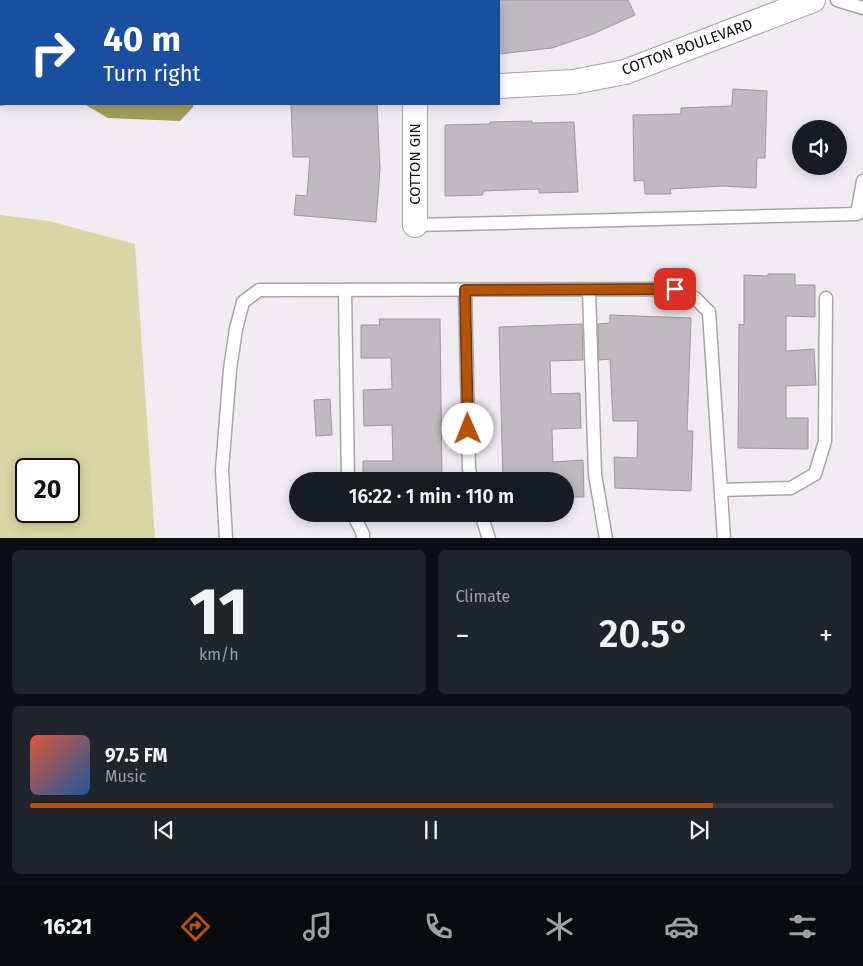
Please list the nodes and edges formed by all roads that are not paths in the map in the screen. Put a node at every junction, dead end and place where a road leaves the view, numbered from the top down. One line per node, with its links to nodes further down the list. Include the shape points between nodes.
1 (813, 0): 4 (street, COTTON BOULEVARD, via 625,72 573,82)
2 (837, 0): 3 (lane)
3 (863, 8)
4 (500, 86)
5 (415, 105): 7 (street, COTTON GIN)
6 (863, 181): 7 (lane, via 857,214)
7 (415, 225)
8 (345, 290): 9 (lane); 12 (lane); 17 (lane, via 259,290 243,302 230,369 222,470)
9 (465, 290): 10 (lane); 13 (lane)
10 (589, 290): 14 (lane, via 675,289 695,298 709,312); 20 (lane, via 595,474)
11 (826, 298): 14 (lane, via 826,441 815,474 792,488)
12 (348, 472)
13 (470, 472)
14 (721, 490): 21 (lane)
15 (357, 522): 18 (lane)
16 (484, 522): 19 (lane)
17 (226, 538)
18 (363, 538)
19 (489, 538)
20 (606, 538)
21 (724, 538)

